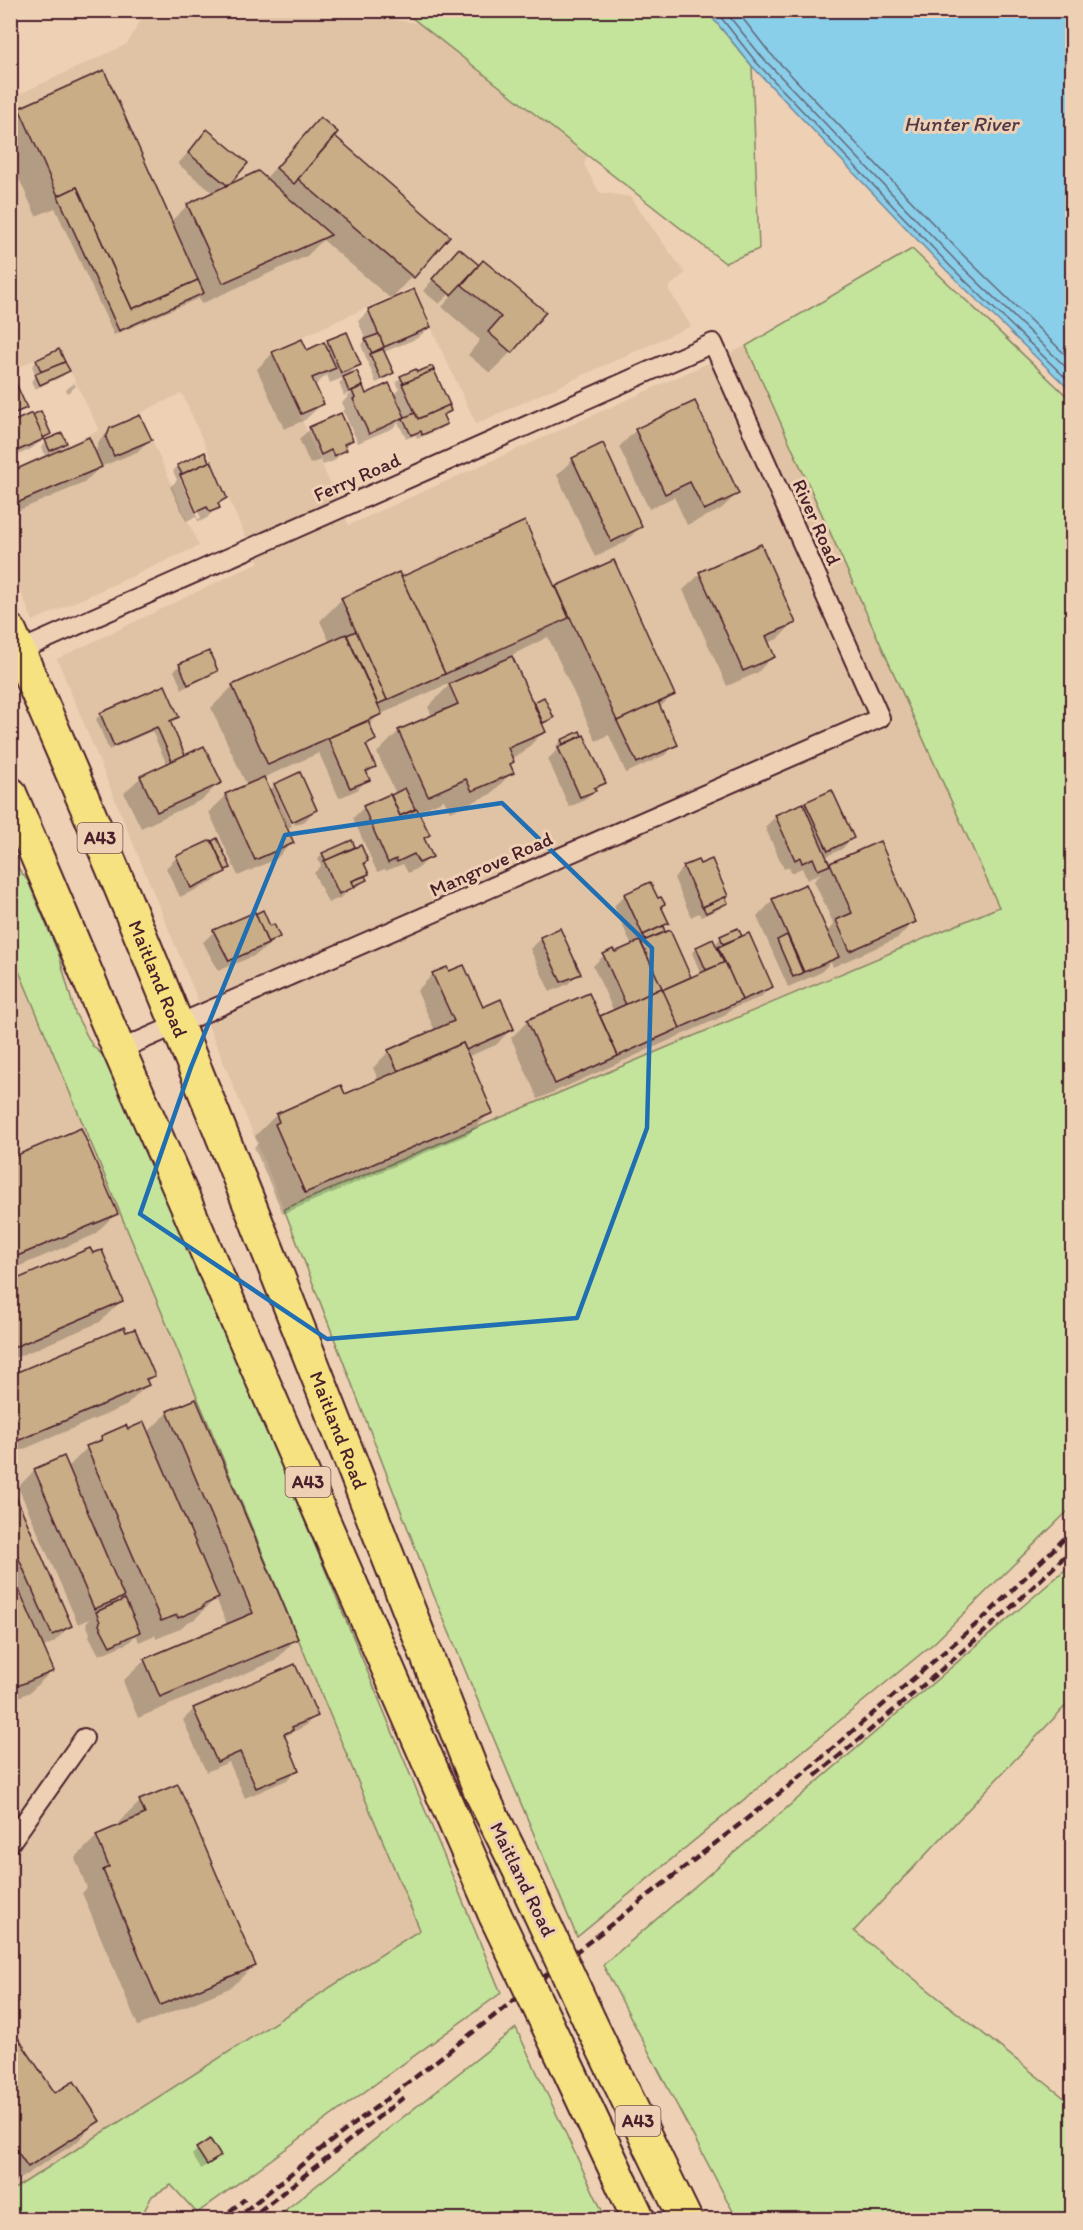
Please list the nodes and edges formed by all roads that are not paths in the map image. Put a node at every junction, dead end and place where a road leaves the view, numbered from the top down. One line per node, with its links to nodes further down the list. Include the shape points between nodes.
1 (713, 343): 2 (street, Ferry Road); 3 (street, River Road)
2 (15, 641): 5 (highway, Maitland Road / A43)
3 (880, 718): 5 (street, Mangrove Road)
4 (10, 793): 6 (highway, Maitland Road / A43)
5 (178, 1025): 6 (street, Mangrove Road); 10 (highway, Maitland Road / A43, bridge, via 480,1791)
6 (119, 1050): 9 (highway, Maitland Road / A43, bridge, via 495,1915)
7 (84, 1738): 8 (street)
8 (10, 1843)
9 (639, 2220)
10 (686, 2220)

